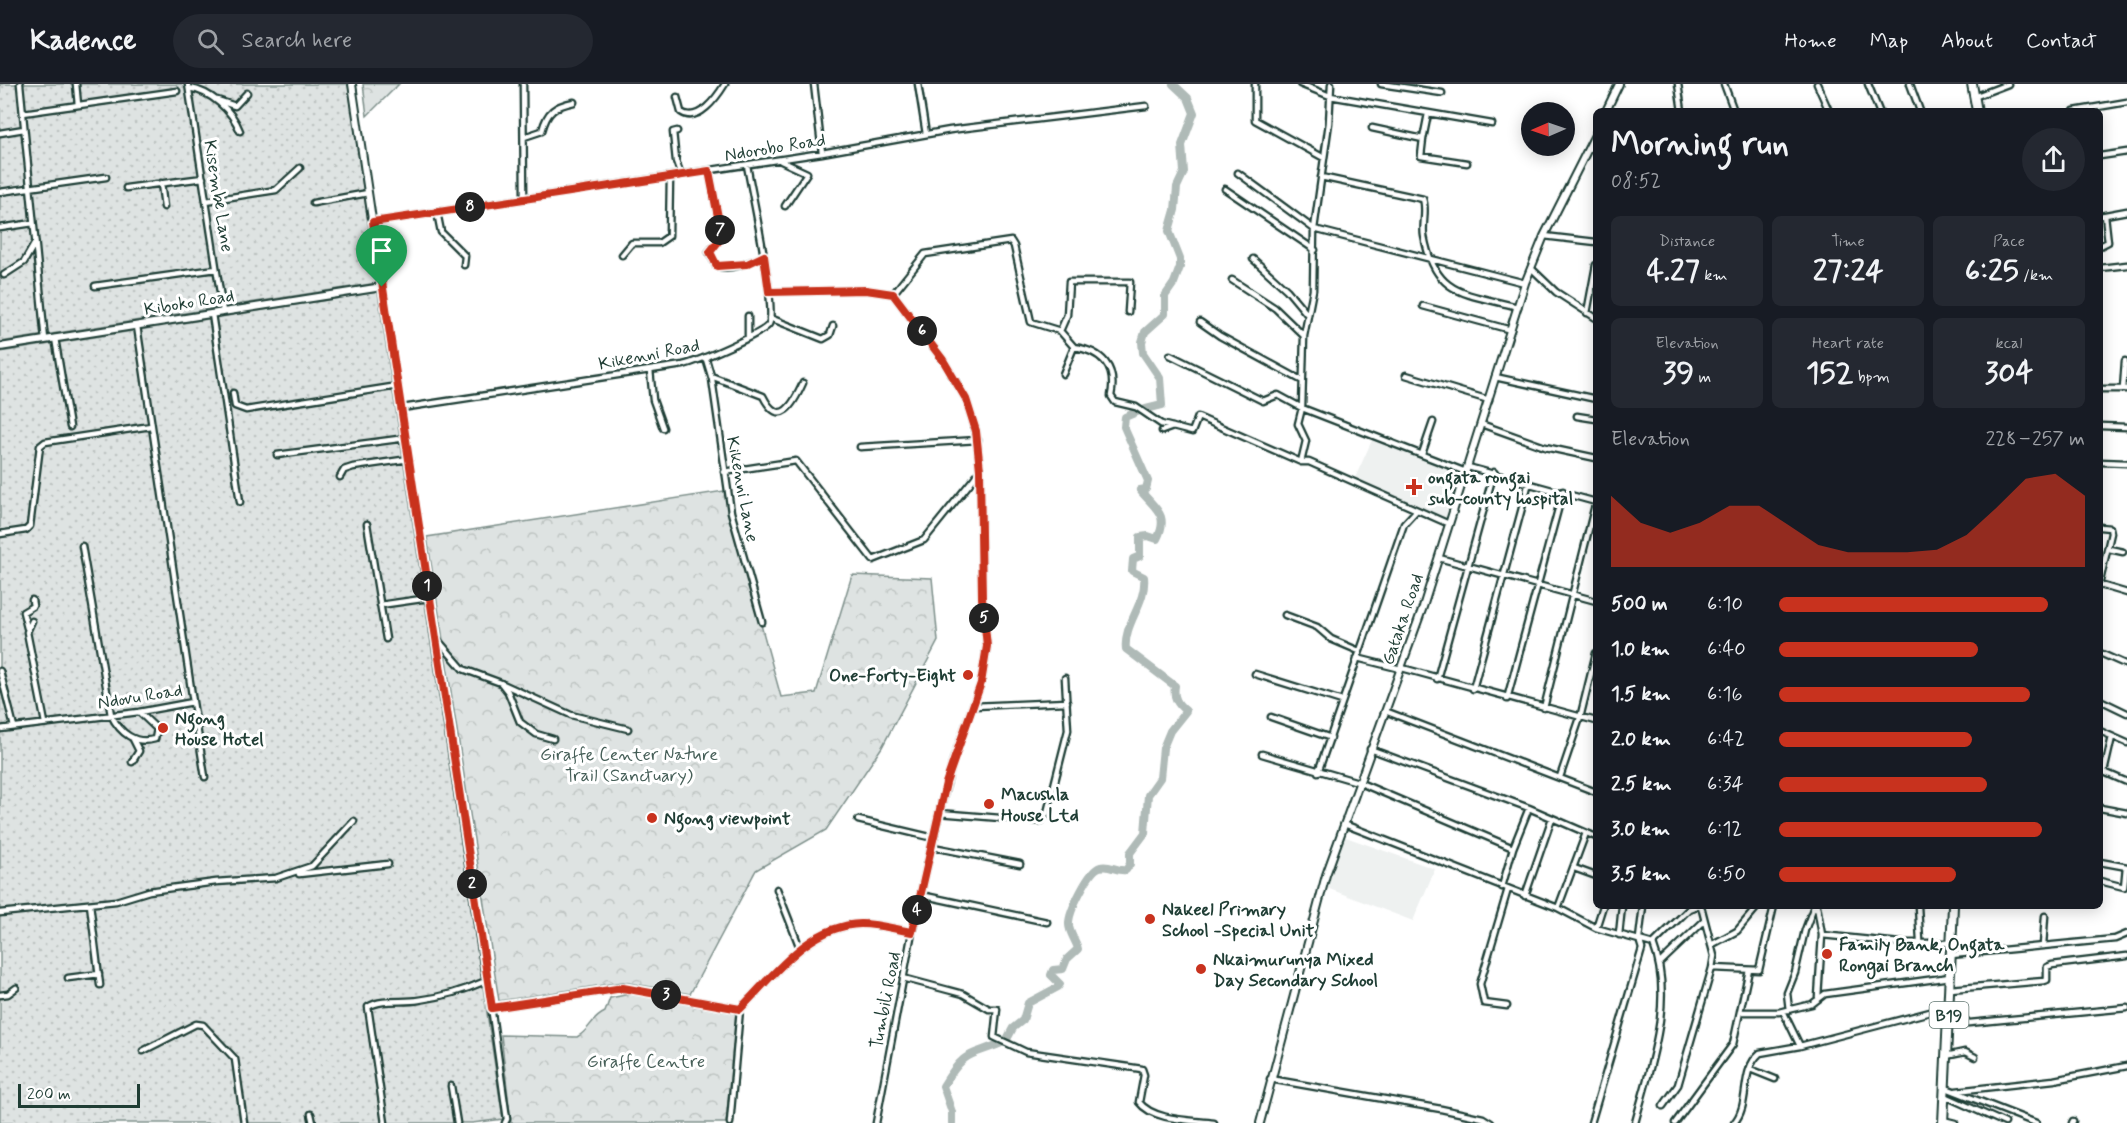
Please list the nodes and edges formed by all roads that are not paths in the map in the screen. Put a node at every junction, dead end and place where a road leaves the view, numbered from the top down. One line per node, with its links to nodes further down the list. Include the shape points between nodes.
1 (20, 84): 40 (street)
2 (76, 84): 30 (street)
3 (352, 84): 72 (street)
4 (523, 84): 49 (street)
5 (725, 84): 26 (street, via 694,115 681,112)
6 (813, 84): 53 (street)
7 (918, 84): 48 (street)
8 (1255, 84): 55 (street, via 1255,120)
9 (1300, 84): 24 (street)
10 (1331, 84): 24 (street)
11 (1382, 84): 23 (street)
12 (1619, 84): 32 (street)
13 (1678, 84): 33 (street)
14 (1724, 84): 34 (street)
15 (1817, 84): 35 (street)
16 (1868, 84): 36 (street)
17 (1910, 84): 37 (street)
18 (1972, 84): 25 (highway)
19 (2008, 84): 25 (street)
20 (188, 86): 27 (street, via 206,91); 66 (street, Kisembe Lane)
21 (177, 92): 30 (street)
22 (247, 93): 27 (street, via 235,105)
23 (1442, 93)
24 (1330, 96): 41 (street); 55 (street)
25 (1974, 97): 38 (highway)
26 (676, 98)
27 (214, 99): 45 (street, via 235,120)
28 (574, 102): 49 (street, via 552,110 542,131)
29 (2127, 102): 39 (street)
30 (78, 105): 40 (street)
31 (1146, 106): 48 (street, Ndorobo Road)
32 (1607, 108)
33 (1682, 108)
34 (1734, 108)
35 (1828, 108)
36 (1878, 108)
37 (1919, 108)
38 (1976, 108)
39 (2092, 108)
40 (22, 113): 44 (street)
41 (1428, 114): 42 (street); 50 (street)
42 (1492, 124)
43 (1372, 128): 50 (street)
44 (24, 129): 47 (street); 68 (street)
45 (240, 131)
46 (677, 131): 62 (street, via 673,132)
47 (0, 133)
48 (926, 134): 53 (street, Ndorobo Road)
49 (524, 137): 73 (street)
50 (1423, 139): 57 (street, via 1421,156)
51 (1592, 150): 87 (street, Gataka Road)
52 (2127, 152): 54 (street)
53 (822, 153): 56 (street, Ndorobo Road)
54 (2103, 156)
55 (1324, 158): 65 (street)
56 (778, 159): 58 (street, Ndorobo Road); 76 (street, via 807,173)
57 (1467, 163)
58 (747, 165): 60 (street, Ndorobo Road); 93 (street)
59 (300, 168): 74 (street, via 276,190)
60 (709, 171): 62 (street, Ndorobo Road); 93 (street, via 721,238 710,250 716,265 722,268 747,264)
61 (1238, 173): 84 (street)
62 (681, 176): 64 (street, Ndorobo Road)
63 (106, 177): 68 (street)
64 (670, 177): 73 (street, Ndorobo Road); 92 (street, via 669,236 659,243 632,243)
65 (1322, 177): 84 (street); 94 (street, via 1423,199)
66 (203, 178): 67 (street); 74 (street, Kisembe Lane)
67 (161, 183): 69 (street); 77 (street)
68 (30, 188): 71 (street); 82 (street)
69 (126, 188)
70 (1225, 189): 91 (street)
71 (0, 192)
72 (368, 193): 75 (street); 81 (street)
73 (524, 199): 79 (street, Ndorobo Road)
74 (206, 201): 100 (street, Kisembe Lane)
75 (313, 203)
76 (785, 206)
77 (164, 207)
78 (2127, 211): 80 (street)
79 (437, 212): 81 (street, Ndorobo Road); 96 (street, via 441,232 465,256)
80 (2103, 215): 85 (street)
81 (373, 222): 106 (street)
82 (33, 223): 83 (street); 88 (street)
83 (0, 228)
84 (1314, 230): 91 (street); 94 (street)
85 (2107, 230): 86 (street); 90 (street, via 2108,243)
86 (2103, 231)
87 (1544, 236): 89 (street); 98 (street, Gataka Road)
88 (35, 243): 101 (street, via 24,262); 127 (street)
89 (1593, 243)
90 (2103, 245)
91 (1315, 250): 115 (street)
92 (622, 255)
93 (764, 256): 107 (street)
94 (1429, 258): 104 (street); 110 (street, via 1440,277 1454,290)
95 (1253, 259): 115 (street)
96 (464, 265)
97 (2127, 265): 99 (street)
98 (1531, 268): 104 (street, Gataka Road); 113 (street, via 1556,292)
99 (2103, 268)
100 (216, 269): 105 (street); 111 (street, Kisembe Lane)
101 (4, 275)
102 (1232, 280): 124 (street, via 1275,308)
103 (1593, 281): 113 (street)
104 (1525, 283): 110 (street, Gataka Road)
105 (95, 286)
106 (382, 287): 111 (street, Kiboko Road); 140 (street)
107 (769, 292): 108 (street, via 866,290); 118 (street)
108 (893, 294): 123 (street, via 925,254 1011,241 1030,322); 160 (street, Tumbili Road, via 943,360 966,399)
109 (1424, 306): 122 (street)
110 (1518, 307): 122 (street, Gataka Road)
111 (223, 312): 114 (street, Kiboko Road)
112 (1128, 312): 123 (street, via 1130,282 1069,282 1066,315)
113 (1587, 313): 117 (street)
114 (212, 314): 120 (street, Kiboko Road); 177 (street)
115 (1307, 314): 124 (street)
116 (748, 316): 125 (street)
117 (1593, 316)
118 (770, 318): 121 (street, via 823,339 830,335); 125 (street, Kikenni Road, via 767,326)
119 (1200, 322): 138 (street)
120 (137, 326): 126 (street, Kiboko Road); 152 (street, Ndovu Road)
121 (833, 326)
122 (1512, 330): 137 (street, Gataka Road)
123 (1060, 331): 129 (street)
124 (1304, 336): 138 (street)
125 (747, 337): 131 (street, Kikenni Road)
126 (55, 338): 127 (street, Kiboko Road); 154 (street)
127 (45, 340): 128 (street, Kiboko Road)
128 (0, 347)
129 (1074, 347): 134 (street); 157 (street, via 1095,351 1103,358 1114,380 1111,396 1115,402 1136,407 1157,423)
130 (1170, 355): 147 (street, via 1263,401 1276,395)
131 (706, 358): 133 (street, Kikenni Road); 136 (street, Kikenni Lane)
132 (2125, 361): 142 (street)
133 (650, 370): 146 (street, Kikenni Road); 156 (street, via 653,400)
134 (1063, 374)
135 (1406, 375): 145 (street)
136 (711, 376): 139 (street, via 763,396 770,408 778,412 789,410); 171 (street, Kikenni Lane)
137 (1495, 377): 144 (street); 145 (street, Gataka Road)
138 (1301, 380): 147 (street)
139 (803, 383)
140 (398, 386): 143 (street, via 246,410 235,406); 146 (street)
141 (2103, 389): 142 (street)
142 (2125, 389)
143 (233, 393)
144 (1593, 398)
145 (1489, 400): 151 (street, Gataka Road)
146 (402, 408): 159 (street)
147 (1302, 408): 163 (street); 166 (street, via 1299,424 1306,441)
148 (1577, 416): 149 (street)
149 (1593, 419)
150 (1433, 422): 163 (street)
151 (1481, 424): 164 (street, via 1545,447); 169 (street, Gataka Road)
152 (151, 426): 183 (street, via 45,442 40,446 30,526 27,530); 220 (street, Ndovu Road)
153 (2103, 426): 155 (street)
154 (70, 427)
155 (2127, 427)
156 (663, 428)
157 (1173, 428): 158 (street); 166 (street, via 1193,431 1198,417)
158 (1162, 431)
159 (406, 438): 162 (street); 165 (street)
160 (978, 440): 161 (street); 170 (street, Tumbili Road)
161 (860, 447)
162 (278, 454)
163 (1422, 454): 169 (street)
164 (1593, 457)
165 (409, 459): 173 (street, via 353,467 344,470); 195 (street)
166 (1301, 462): 178 (street, via 1347,478)
167 (2103, 462): 168 (street)
168 (2127, 463)
169 (1467, 469): 172 (street); 181 (street, Gataka Road)
170 (980, 470): 171 (street, via 924,540 873,560 795,460); 222 (street, Tumbili Road, via 982,598 987,646)
171 (724, 472): 201 (street, Kikenni Lane, via 733,523)
172 (1494, 472): 174 (street); 188 (street)
173 (340, 477)
174 (1529, 482): 175 (street); 190 (street)
175 (1563, 491): 176 (street); 192 (street)
176 (1593, 500)
177 (240, 502)
178 (1416, 511): 181 (street); 205 (street, via 1404,524)
179 (1593, 513): 194 (street)
180 (367, 524): 198 (street)
181 (1449, 524): 187 (street, Gataka Road)
182 (2103, 527): 185 (street, via 2110,528)
183 (0, 534)
184 (82, 546): 227 (street)
185 (2109, 549): 186 (street); 189 (street)
186 (2123, 552)
187 (1439, 558): 188 (street); 210 (street, Gataka Road)
188 (1468, 566): 190 (street); 214 (street)
189 (2103, 572)
190 (1504, 578): 192 (street); 216 (street)
191 (2103, 584): 193 (street)
192 (1538, 586): 194 (street); 217 (street)
193 (2127, 593)
194 (1573, 594): 197 (street); 223 (street)
195 (429, 598): 198 (street); 203 (street)
196 (32, 600): 202 (street, via 33,606 24,612)
197 (1593, 600)
198 (380, 605): 204 (street)
199 (1285, 615): 205 (street, via 1317,627 1331,639)
200 (33, 621): 202 (street)
201 (762, 622)
202 (27, 628): 231 (street)
203 (435, 637): 215 (street, via 463,669); 315 (street)
204 (386, 639)
205 (1359, 651): 207 (street)
206 (2103, 654): 209 (street)
207 (1357, 658): 210 (street); 218 (street)
208 (1593, 665): 229 (street)
209 (2127, 665)
210 (1402, 669): 214 (street); 224 (street, Gataka Road)
211 (0, 671): 232 (street)
212 (1255, 674): 218 (street)
213 (1065, 678): 221 (street)
214 (1437, 679): 216 (street)
215 (501, 683): 234 (street, via 571,715); 238 (street, via 520,722 536,734)
216 (1473, 689): 217 (street)
217 (1507, 699): 223 (street)
218 (1342, 701): 237 (street)
219 (2103, 701): 226 (street)
220 (193, 702): 225 (street, Ndovu Road); 245 (street)
221 (1067, 702): 222 (street); 252 (street, via 1068,730 1044,818 1036,821)
222 (974, 706): 252 (street, Tumbili Road)
223 (1544, 708): 229 (street)
224 (1385, 711): 241 (street, Gataka Road); 246 (street)
225 (139, 712): 227 (street, Ndovu Road); 239 (street, via 158,735 155,740)
226 (2127, 713)
227 (111, 715): 231 (street, Ndovu Road); 239 (street)
228 (1271, 717): 237 (street)
229 (1580, 718): 230 (street); 246 (street)
230 (1593, 720)
231 (45, 723): 232 (street, Ndovu Road)
232 (15, 727): 233 (street, Ndovu Road)
233 (0, 729)
234 (628, 729)
235 (2103, 732): 236 (street)
236 (2112, 736): 240 (street); 248 (street, via 2104,772)
237 (1331, 738): 244 (street)
238 (553, 739)
239 (133, 740): 243 (street, via 139,751)
240 (2127, 743)
241 (1370, 749): 247 (street, Gataka Road); 250 (street)
242 (1262, 754): 244 (street)
243 (132, 762)
244 (1318, 772): 247 (street)
245 (205, 777)
246 (1560, 777): 249 (street)
247 (1358, 782): 257 (street, Gataka Road); 262 (street)
248 (2127, 782)
249 (1593, 791)
250 (1529, 808): 254 (street); 262 (street)
251 (2103, 809): 253 (street)
252 (939, 813): 260 (street, Tumbili Road)
253 (2127, 813)
254 (1552, 818): 258 (street); 276 (street)
255 (858, 820): 260 (street)
256 (354, 821): 269 (street, via 315,864)
257 (1344, 824): 271 (street); 335 (street, Gataka Road, via 1312,920)
258 (1586, 833): 259 (street); 267 (street)
259 (1593, 836)
260 (934, 838): 261 (street, Tumbili Road)
261 (933, 847): 265 (street); 275 (street, Tumbili Road)
262 (1513, 848): 271 (street)
263 (2103, 863): 266 (street)
264 (388, 864): 269 (street)
265 (1020, 864)
266 (2127, 867): 272 (street)
267 (1574, 868): 268 (street); 278 (street)
268 (1593, 875)
269 (286, 876): 277 (street, via 159,890)
270 (2103, 882): 272 (street)
271 (1502, 886): 274 (street)
272 (2126, 887)
273 (777, 889): 305 (street)
274 (1508, 889): 276 (street); 321 (street, via 1480,986 1484,1003)
275 (921, 895): 293 (street); 295 (street, Tumbili Road)
276 (1525, 896): 278 (street)
277 (90, 904): 290 (street); 311 (street)
278 (1558, 909): 294 (street)
279 (1602, 909): 294 (street)
280 (1622, 909): 297 (street)
281 (1643, 909): 299 (street)
282 (1689, 909): 302 (street)
283 (1700, 909): 292 (street)
284 (1755, 909): 303 (street, via 1737,931)
285 (1773, 909): 310 (street, via 1761,967)
286 (1814, 909): 326 (street, via 1787,993)
287 (1816, 909): 298 (street)
288 (1918, 909): 300 (street)
289 (1953, 909): 301 (highway, B19)
290 (0, 913)
291 (2044, 916): 304 (street)
292 (1704, 921): 303 (street); 308 (street)
293 (1047, 922)
294 (1596, 928): 297 (street)
295 (912, 932): 305 (street, via 860,924 823,934); 314 (street, Tumbili Road)
296 (2127, 934): 304 (street, via 2115,939)
297 (1619, 935): 299 (street)
298 (1822, 935): 300 (street, via 1900,943); 320 (street)
299 (1639, 939): 302 (street); 353 (street, via 1642,949)
300 (1920, 941): 301 (street)
301 (1952, 943): 306 (highway, B19)
302 (1653, 944): 308 (street)
303 (1712, 945): 309 (street)
304 (2043, 946): 306 (street)
305 (800, 948): 325 (street)
306 (1951, 955): 312 (highway, B19)
307 (2127, 956): 318 (street, via 2049,966 2044,981)
308 (1660, 963): 354 (street, via 1662,1006)
309 (1712, 968): 310 (street); 340 (street, via 1678,1085)
310 (1749, 970): 327 (street)
311 (99, 974): 313 (street); 316 (street)
312 (1950, 977): 318 (highway, B19); 320 (street)
313 (68, 978)
314 (903, 978): 349 (street, Tumbili Road); 350 (street, via 963,994 989,1009 997,1009 994,1036 1026,1052 1139,1068 1144,1071 1139,1098 1143,1108 1170,1117)
315 (486, 983): 323 (street); 345 (street, via 417,1001 368,1007)
316 (100, 985)
317 (16, 988): 319 (street)
318 (1950, 989): 322 (highway, B19)
319 (0, 995)
320 (1818, 997): 326 (street, via 1812,1004)
321 (1507, 1006)
322 (1949, 1007): 328 (highway, B19); 329 (street)
323 (492, 1008): 325 (street, via 623,988); 347 (street)
324 (2127, 1008): 328 (street)
325 (740, 1009): 348 (street)
326 (1786, 1010): 327 (street); 329 (street)
327 (1740, 1012): 355 (street, via 1733,1044)
328 (1948, 1025): 331 (highway, B19)
329 (1800, 1046): 334 (street, via 1760,1053)
330 (143, 1051): 343 (street, via 196,1024 203,1025 235,1059)
331 (1946, 1056): 332 (street, via 1965,1052); 339 (highway, B19)
332 (1975, 1057)
333 (2127, 1066): 338 (street, via 2054,1080)
334 (1750, 1069): 336 (street); 356 (street, via 1742,1109)
335 (1270, 1079): 351 (street, Gataka Road); 352 (street, via 1441,1109)
336 (1775, 1079)
337 (451, 1086): 346 (street)
338 (1956, 1091): 339 (street); 359 (street)
339 (1945, 1092): 342 (highway, B19); 358 (street)
340 (1663, 1106)
341 (311, 1114): 344 (street)
342 (1943, 1122): 357 (street)
343 (244, 1123)
344 (313, 1123)
345 (385, 1123)
346 (457, 1123)
347 (505, 1123)
348 (730, 1123)
349 (876, 1123)
350 (1214, 1123)
351 (1260, 1123)
352 (1491, 1123)
353 (1591, 1123)
354 (1635, 1123)
355 (1676, 1123)
356 (1734, 1123)
357 (1955, 1123)
358 (2005, 1123)
359 (2036, 1123)

